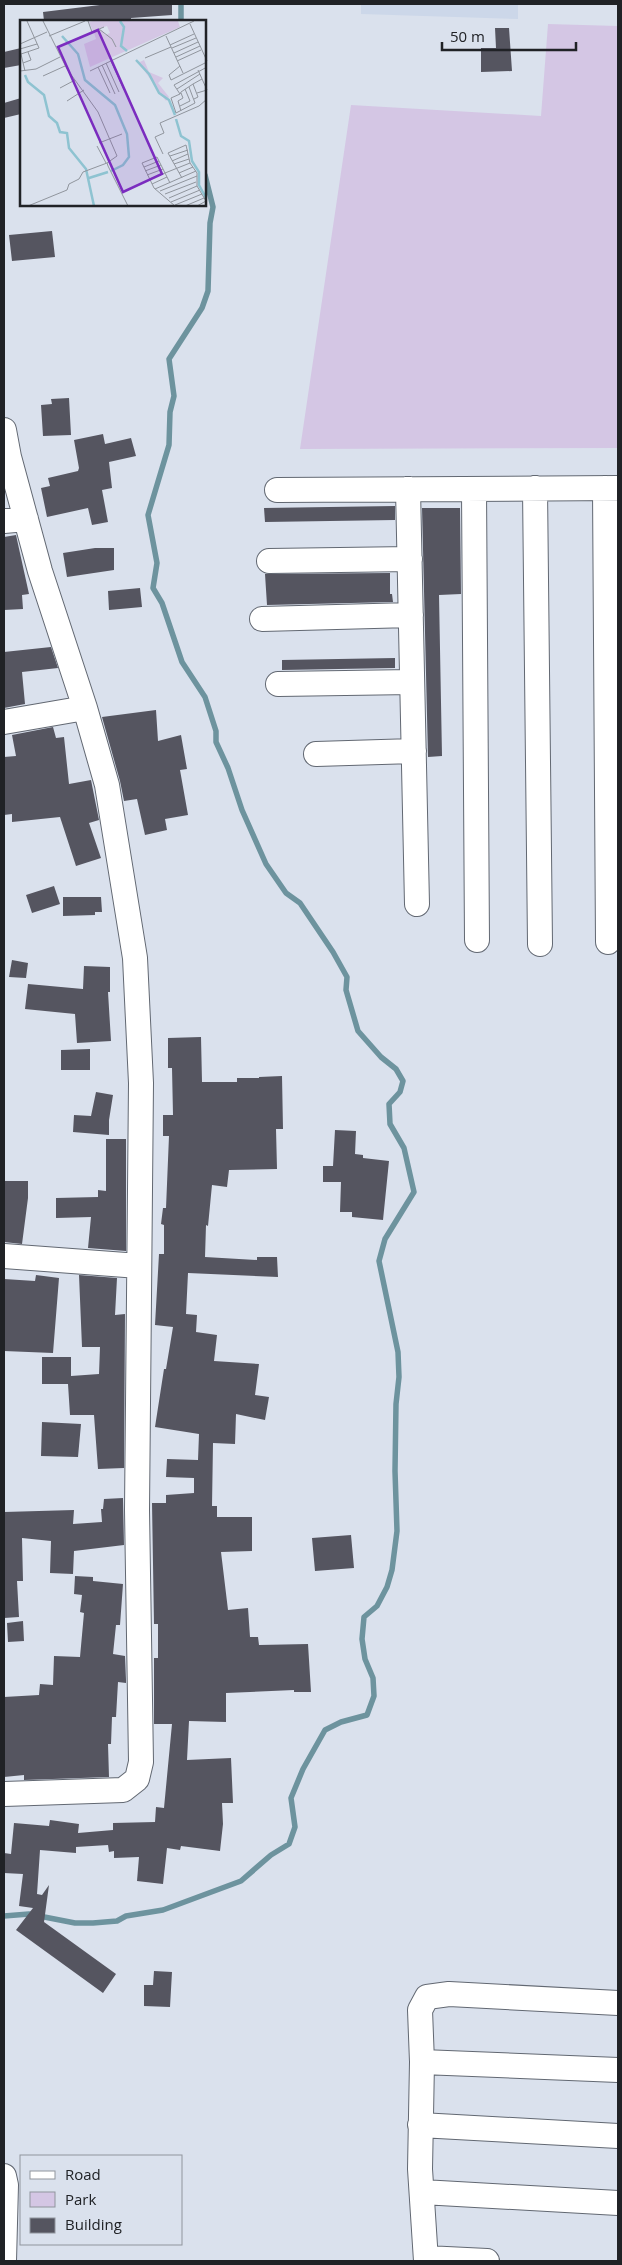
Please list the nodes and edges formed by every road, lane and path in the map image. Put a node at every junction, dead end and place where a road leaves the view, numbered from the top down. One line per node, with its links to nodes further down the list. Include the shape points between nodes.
1 (4, 430): 7 (street)
2 (535, 488): 3 (street); 5 (street); 21 (street)
3 (612, 488): 20 (street)
4 (408, 489): 5 (street); 6 (street); 8 (street)
5 (474, 489): 19 (street)
6 (278, 490)
7 (15, 520): 14 (street)
8 (410, 559): 9 (street); 10 (street)
9 (269, 561)
10 (411, 615): 11 (street); 12 (street)
11 (262, 619)
12 (412, 682): 13 (street); 16 (street)
13 (278, 684)
14 (85, 708): 15 (street); 23 (street, via 107,784 135,958 141,1083)
15 (4, 722)
16 (414, 751): 17 (street); 18 (street)
17 (316, 754)
18 (416, 904)
19 (477, 940)
20 (608, 942)
21 (540, 944)
22 (4, 1256): 23 (street)
23 (139, 1266): 24 (street, via 137,1510 141,1762 137,1779 123,1790)
24 (4, 1794)
25 (618, 2003): 26 (street, via 448,1994 427,1997 420,2010)
26 (422, 2062): 27 (street); 28 (street)
27 (618, 2070)
28 (420, 2125): 29 (street); 31 (street)
29 (618, 2136)
30 (4, 2176): 34 (street)
31 (422, 2192): 32 (street); 33 (street)
32 (618, 2203)
33 (426, 2259): 35 (street)
34 (4, 2261)
35 (487, 2261)

